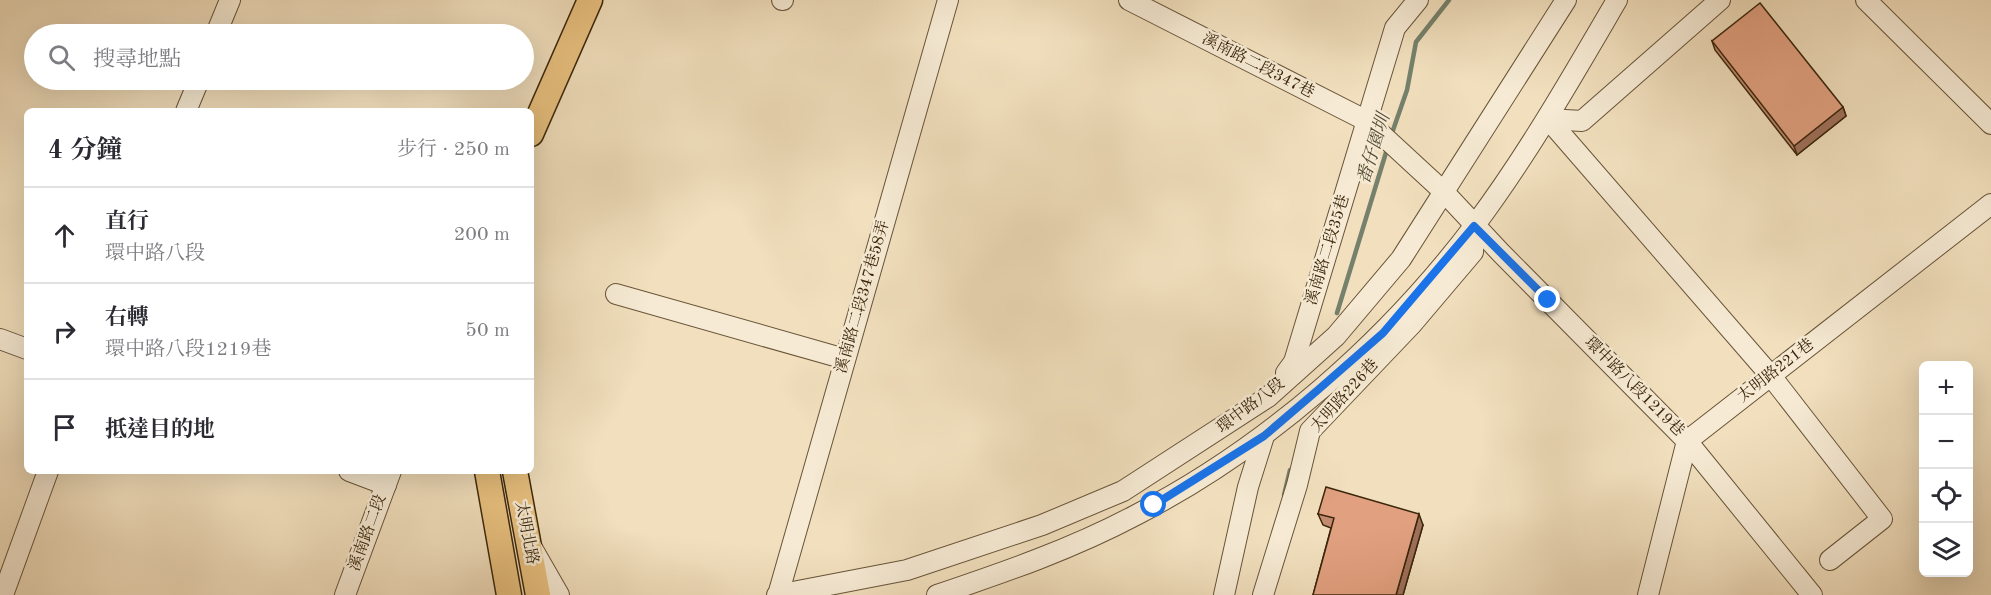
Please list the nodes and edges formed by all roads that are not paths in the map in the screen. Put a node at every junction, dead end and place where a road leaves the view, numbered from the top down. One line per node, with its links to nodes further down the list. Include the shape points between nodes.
1 (230, 0): 10 (street)
2 (590, 0): 16 (main road)
3 (948, 0): 23 (street, 溪南路二段347巷58弄)
4 (1129, 0): 14 (street, 溪南路二段347巷)
5 (1418, 0): 14 (street, 溪南路二段35巷, via 1395,28)
6 (1566, 0): 17 (street, 環中路八段)
7 (1617, 0): 13 (street, 環中路八段)
8 (1720, 0): 13 (street, via 1582,121)
9 (1866, 0): 15 (street)
10 (220, 24)
11 (195, 90): 12 (street)
12 (187, 108)
13 (1548, 119): 19 (street, 環中路八段); 24 (street)
14 (1366, 121): 17 (street, 溪南路二段347巷); 25 (street, 溪南路二段35巷, via 1294,362)
15 (1991, 124)
16 (534, 127)
17 (1444, 192): 19 (street, 環中路八段1219巷); 25 (street, 環中路八段, via 1401,259 1336,336)
18 (1991, 204): 24 (street, 太明路221巷)
19 (1474, 226): 26 (street, 環中路八段, via 1383,333); 27 (street, 環中路八段1219巷); 43 (street, 太明路226巷, via 1473,252 1412,324 1310,431)
20 (616, 294): 23 (street)
21 (0, 339): 22 (street)
22 (24, 348)
23 (845, 359): 40 (street, 溪南路二段347巷58弄)
24 (1771, 376): 27 (street, 太明路221巷); 34 (street, via 1882,519)
25 (1268, 397): 40 (street, 環中路八段, via 1123,491 1052,521 907,570)
26 (1264, 436): 41 (street, 環中路八段, via 1137,515 1036,561); 42 (street, via 1248,487)
27 (1687, 441): 44 (street); 45 (street, 環中路八段1219巷)
28 (47, 474): 35 (street)
29 (365, 474): 32 (street)
30 (488, 474): 37 (main road, 太明北路)
31 (516, 474): 33 (main road, 太明北路)
32 (388, 478): 36 (street, 溪南路二段)
33 (527, 540): 38 (main road, 太明北路); 39 (street)
34 (1830, 560)
35 (3, 595)
36 (345, 595)
37 (508, 595)
38 (538, 595)
39 (559, 595)
40 (778, 595)
41 (937, 595)
42 (1224, 595)
43 (1263, 595)
44 (1648, 595)
45 (1812, 595)

